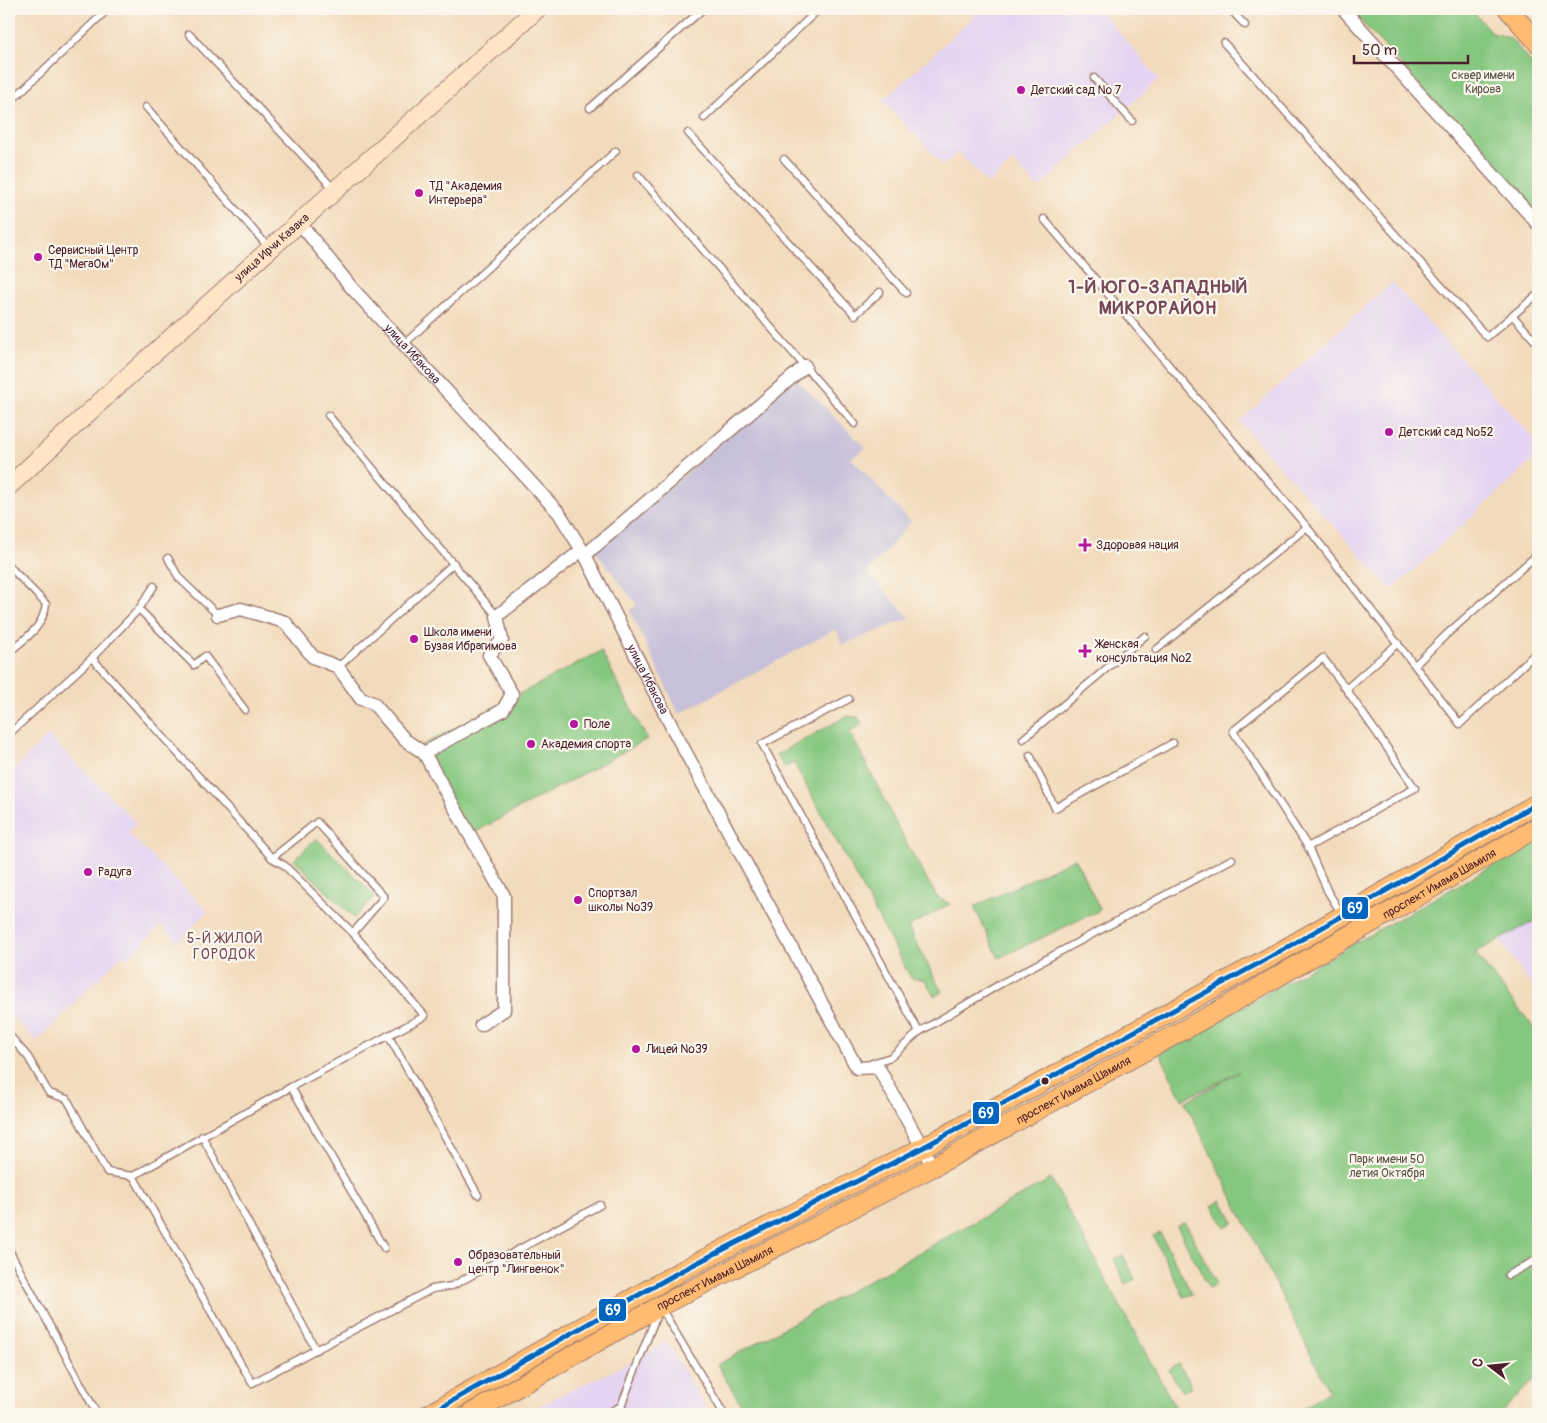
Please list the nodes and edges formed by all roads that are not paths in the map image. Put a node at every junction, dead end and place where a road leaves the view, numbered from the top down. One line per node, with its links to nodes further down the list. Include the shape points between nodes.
1 (108, 9): 13 (lane)
2 (535, 9): 22 (main road, улица Ирчи Казака)
3 (703, 9): 15 (lane)
4 (819, 9): 16 (lane)
5 (1230, 9): 8 (lane)
6 (1342, 9): 25 (street)
7 (1508, 9): 11 (main road)
8 (1245, 25)
9 (189, 34): 22 (lane)
10 (1224, 43): 30 (lane, via 1487,337)
11 (1538, 43)
12 (1094, 78): 17 (lane)
13 (9, 103)
14 (146, 107): 26 (lane)
15 (590, 108)
16 (704, 118)
17 (1132, 121)
18 (688, 133): 27 (lane, via 855,315)
19 (616, 150): 31 (lane)
20 (784, 159): 28 (lane)
21 (638, 175): 33 (lane)
22 (335, 190): 24 (main road, улица Ирчи Казака)
23 (1044, 219): 37 (lane)
24 (299, 222): 26 (main road, улица Ирчи Казака); 31 (street, улица Ибакова, via 351,287)
25 (1538, 224)
26 (271, 250): 36 (main road, улица Ирчи Казака)
27 (880, 292)
28 (906, 293)
29 (1538, 294): 30 (lane)
30 (1512, 315): 32 (lane)
31 (404, 344): 38 (street, улица Ибакова, via 559,513)
32 (1538, 344)
33 (805, 366): 35 (lane); 38 (street)
34 (328, 415): 41 (lane)
35 (855, 424)
36 (9, 486)
37 (1307, 527): 48 (lane); 49 (lane)
38 (584, 553): 46 (street); 74 (street, улица Ибакова, via 674,731)
39 (1538, 554): 53 (lane)
40 (168, 558): 45 (lane, via 179,578)
41 (454, 563): 46 (lane); 54 (lane)
42 (9, 566): 51 (lane, via 46,604 40,626)
43 (154, 586): 44 (lane)
44 (139, 610): 52 (lane); 57 (lane, via 194,665 205,656)
45 (218, 614): 54 (street, via 241,609 285,622 313,657)
46 (497, 616): 61 (street, via 502,640 489,655 512,694 503,710)
47 (1145, 636): 59 (lane)
48 (1398, 642): 53 (lane); 55 (lane)
49 (1156, 650)
50 (1538, 651): 53 (lane, via 1460,724)
51 (9, 652)
52 (92, 658): 58 (lane); 66 (lane)
53 (1416, 664)
54 (338, 667): 61 (street, via 361,699 374,703 405,740)
55 (1346, 688): 65 (lane, via 1415,788); 65 (lane, via 1323,658 1234,731)
56 (849, 699): 71 (lane, via 762,744)
57 (245, 710)
58 (9, 734)
59 (1023, 739)
60 (1174, 743): 62 (lane, via 1055,808)
61 (424, 753): 70 (street, via 504,896 504,1010)
62 (1030, 755)
63 (1538, 803): 68 (main road, проспект Имама Шамиля)
64 (1538, 826): 78 (main road, проспект Имама Шамиля, via 1218,1011)
65 (1308, 847): 68 (lane, via 1328,892)
66 (272, 858): 69 (lane, via 284,865); 69 (lane, via 318,822 384,897)
67 (1232, 859): 71 (lane, via 1002,983)
68 (1343, 916): 77 (main road, проспект Имама Шамиля)
69 (353, 933): 73 (lane, via 425,1016)
70 (482, 1025)
71 (919, 1032): 74 (lane, via 891,1057)
72 (9, 1035): 79 (lane, via 28,1057 49,1093 67,1099 107,1172)
73 (388, 1035): 75 (lane); 80 (lane)
74 (857, 1068): 77 (street, via 878,1067)
75 (291, 1087): 76 (lane); 82 (lane)
76 (202, 1136): 79 (lane); 88 (lane)
77 (922, 1148): 78 (street); 86 (main road, проспект Имама Шамиля)
78 (933, 1166): 87 (main road, проспект Имама Шамиля)
79 (133, 1176): 88 (lane, via 252,1383)
80 (478, 1195)
81 (600, 1205): 88 (lane, via 452,1286 432,1289)
82 (384, 1248)
83 (9, 1250): 90 (lane)
84 (1538, 1259): 85 (lane)
85 (1508, 1275)
86 (649, 1289): 87 (main road); 91 (main road, проспект Имама Шамиля)
87 (660, 1306): 89 (lane); 92 (main road, проспект Имама Шамиля); 95 (lane)
88 (316, 1350)
89 (621, 1406): 93 (lane); 94 (lane)
90 (97, 1414)
91 (428, 1414)
92 (470, 1414)
93 (607, 1414)
94 (626, 1414)
95 (724, 1414)

